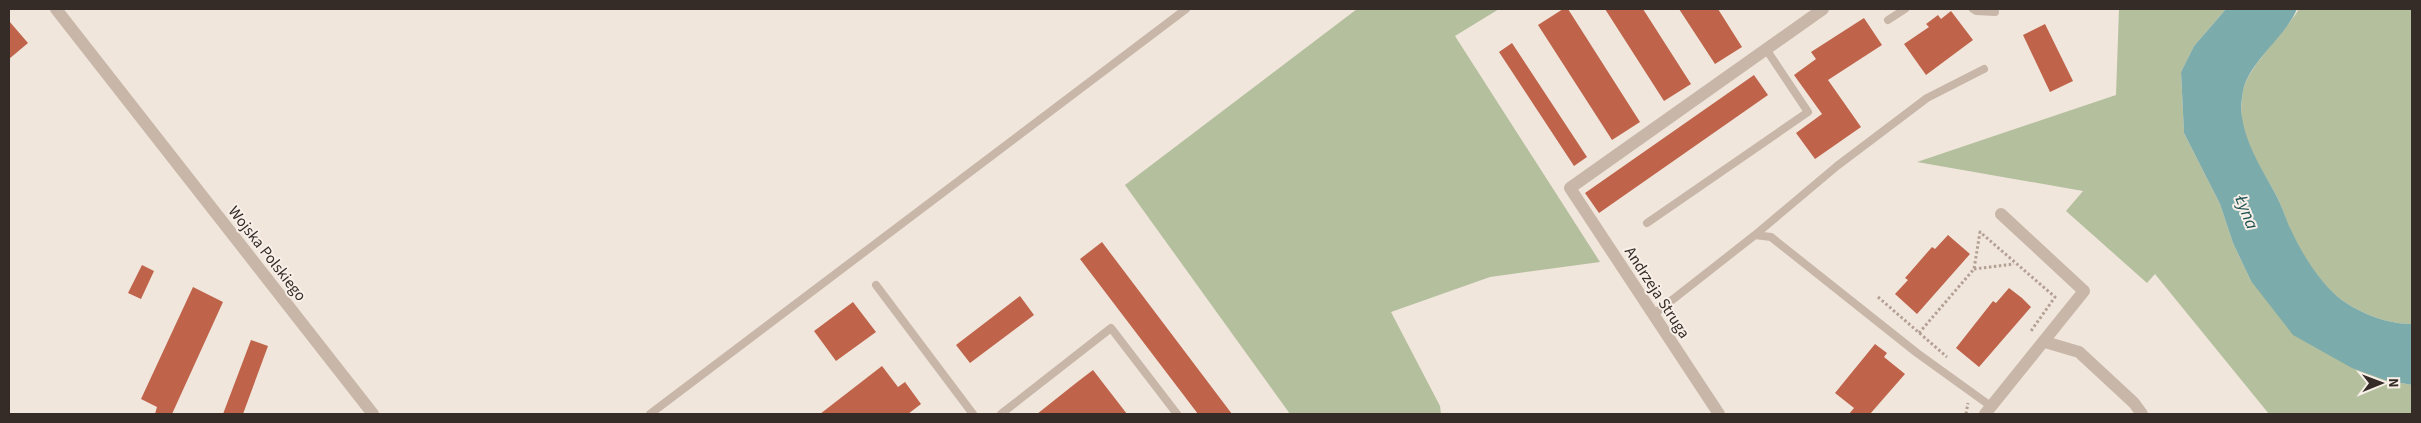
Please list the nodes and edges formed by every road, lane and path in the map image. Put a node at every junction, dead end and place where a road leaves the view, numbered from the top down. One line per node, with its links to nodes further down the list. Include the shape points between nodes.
1 (56, 9): 23 (street, Wojska Polskiego)
2 (1186, 9): 24 (lane)
3 (1823, 9): 8 (street)
4 (1905, 9): 7 (lane)
5 (1973, 9): 6 (lane, via 1976,12)
6 (1995, 12)
7 (1888, 20)
8 (1766, 49): 11 (lane, via 1808,112); 17 (street, Andrzeja Struga, via 1570,188)
9 (1984, 69): 12 (lane, via 1927,98 1837,166)
10 (2001, 214): 20 (street, via 2084,290)
11 (1647, 223)
12 (1755, 235): 17 (lane); 22 (lane, via 1770,237)
13 (2014, 264): 14 (path); 14 (path, via 1980,232); 19 (path, via 2055,297)
14 (1974, 269): 18 (path)
15 (876, 285): 25 (lane)
16 (1878, 297): 18 (path)
17 (1653, 315): 28 (street, Andrzeja Struga)
18 (1919, 333): 21 (path)
19 (2027, 336)
20 (2045, 342): 22 (street); 29 (street, via 2079,352)
21 (1952, 362)
22 (1988, 410)
23 (373, 414)
24 (650, 414)
25 (973, 414)
26 (1002, 414): 27 (lane, via 1111,328)
27 (1177, 414)
28 (1718, 414)
29 (2142, 414)

